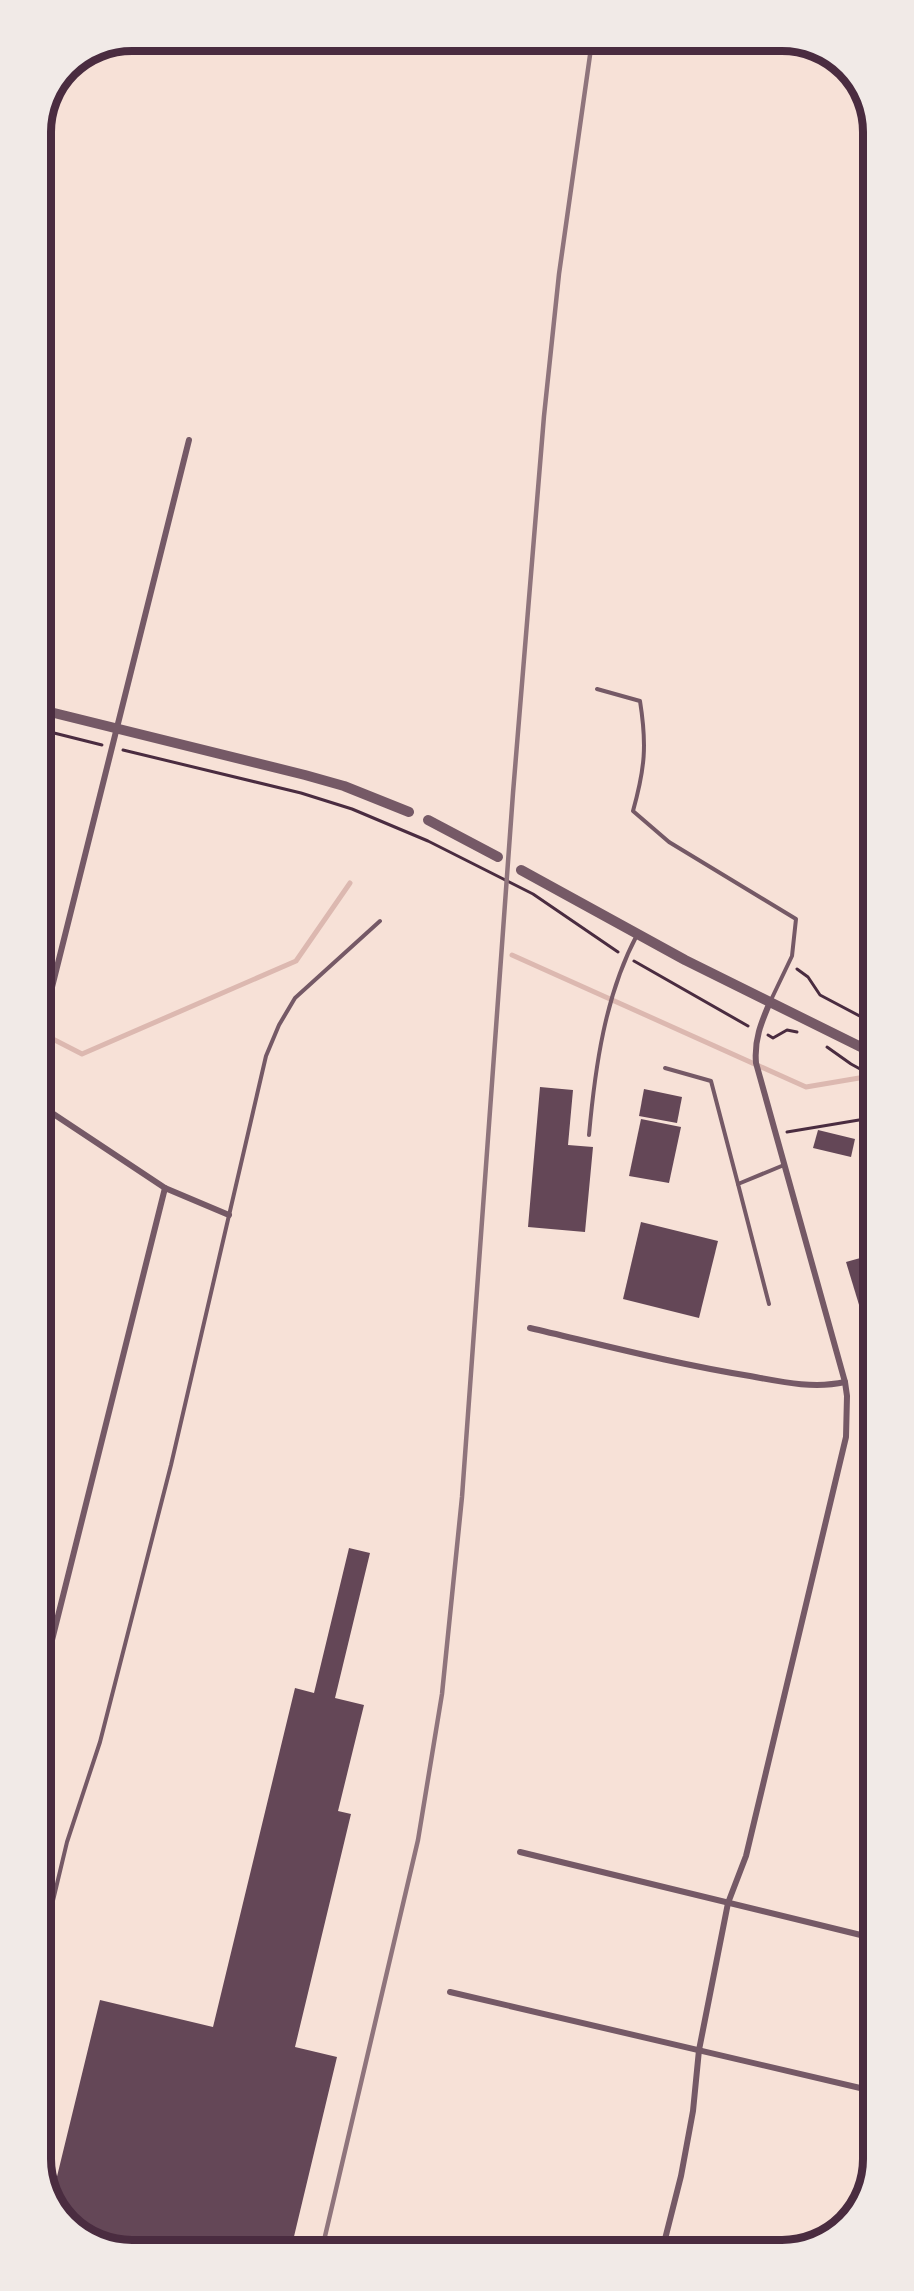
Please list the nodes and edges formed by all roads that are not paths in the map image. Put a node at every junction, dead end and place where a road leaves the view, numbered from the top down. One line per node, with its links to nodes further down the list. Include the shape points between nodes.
1 (189, 440): 4 (street)
2 (597, 689): 12 (lane, via 640,701 645,735 643,777 633,811 669,842 796,919 792,957)
3 (51, 712): 4 (street)
4 (117, 729): 5 (street, via 344,786); 11 (street)
5 (409, 812)
6 (428, 820): 7 (street)
7 (498, 857)
8 (521, 870): 10 (street)
9 (380, 921): 20 (lane, via 295,998 279,1025 266,1056)
10 (638, 934): 12 (street); 16 (lane, via 626,956 610,1005)
11 (51, 991)
12 (770, 1002): 13 (street); 17 (street, via 758,1031 756,1063)
13 (863, 1048)
14 (665, 1068): 18 (lane, via 711,1081)
15 (51, 1112): 19 (street)
16 (589, 1135)
17 (785, 1164): 18 (lane); 23 (street)
18 (738, 1184): 21 (lane)
19 (165, 1188): 20 (street); 24 (street)
20 (229, 1215): 27 (lane, via 171,1465 100,1742 67,1842)
21 (769, 1304)
22 (530, 1328): 23 (street, via 734,1374 799,1384 828,1386)
23 (845, 1382): 26 (street, via 846,1437 746,1857)
24 (51, 1644)
25 (520, 1852): 26 (street)
26 (728, 1903): 28 (street); 30 (street)
27 (51, 1909)
28 (863, 1936)
29 (450, 1992): 30 (street)
30 (699, 2050): 31 (street); 32 (street, via 693,2111)
31 (863, 2089)
32 (665, 2240)

